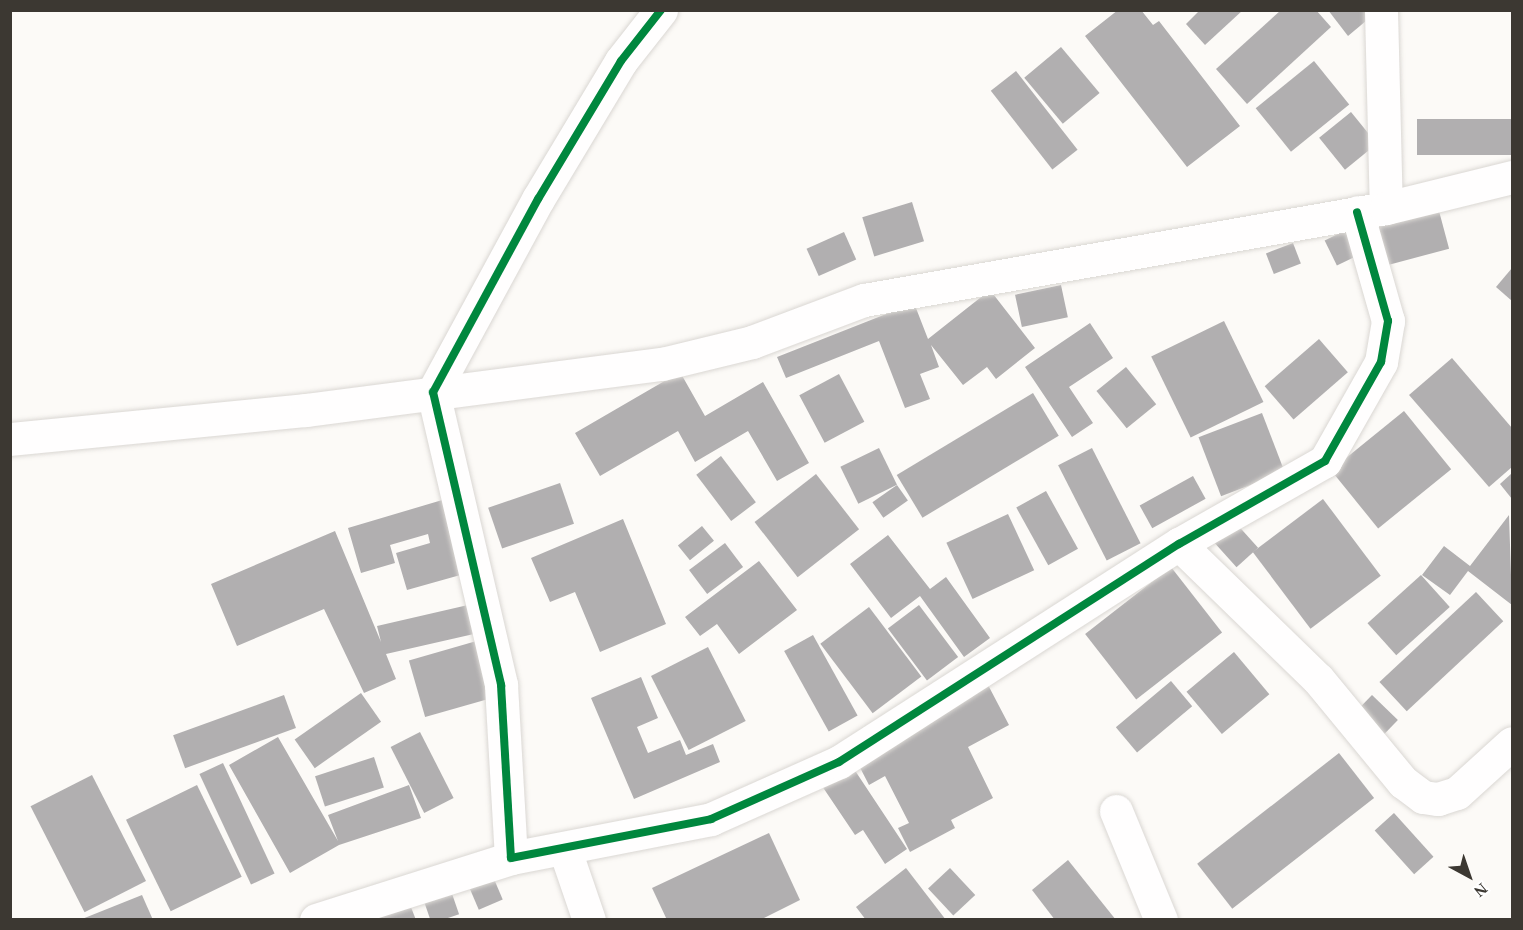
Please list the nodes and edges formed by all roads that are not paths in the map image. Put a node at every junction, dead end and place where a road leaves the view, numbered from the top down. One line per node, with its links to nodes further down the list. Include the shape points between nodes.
1 (662, 10): 5 (street, via 621,61 543,189)
2 (1381, 10): 4 (street)
3 (1512, 177): 4 (street)
4 (1371, 210): 5 (street, via 864,300 752,342 662,364); 7 (street, via 1388,321 1381,362 1325,461)
5 (433, 392): 6 (street, via 306,410); 11 (street, via 501,685)
6 (10, 439)
7 (1179, 544): 8 (street, via 1318,679 1403,782 1423,797 1438,800 1457,793); 10 (street, via 839,762 711,819)
8 (1512, 743)
9 (1116, 811): 14 (street)
10 (566, 850): 11 (street); 13 (street)
11 (511, 858): 12 (street)
12 (316, 920)
13 (589, 920)
14 (1161, 920)

